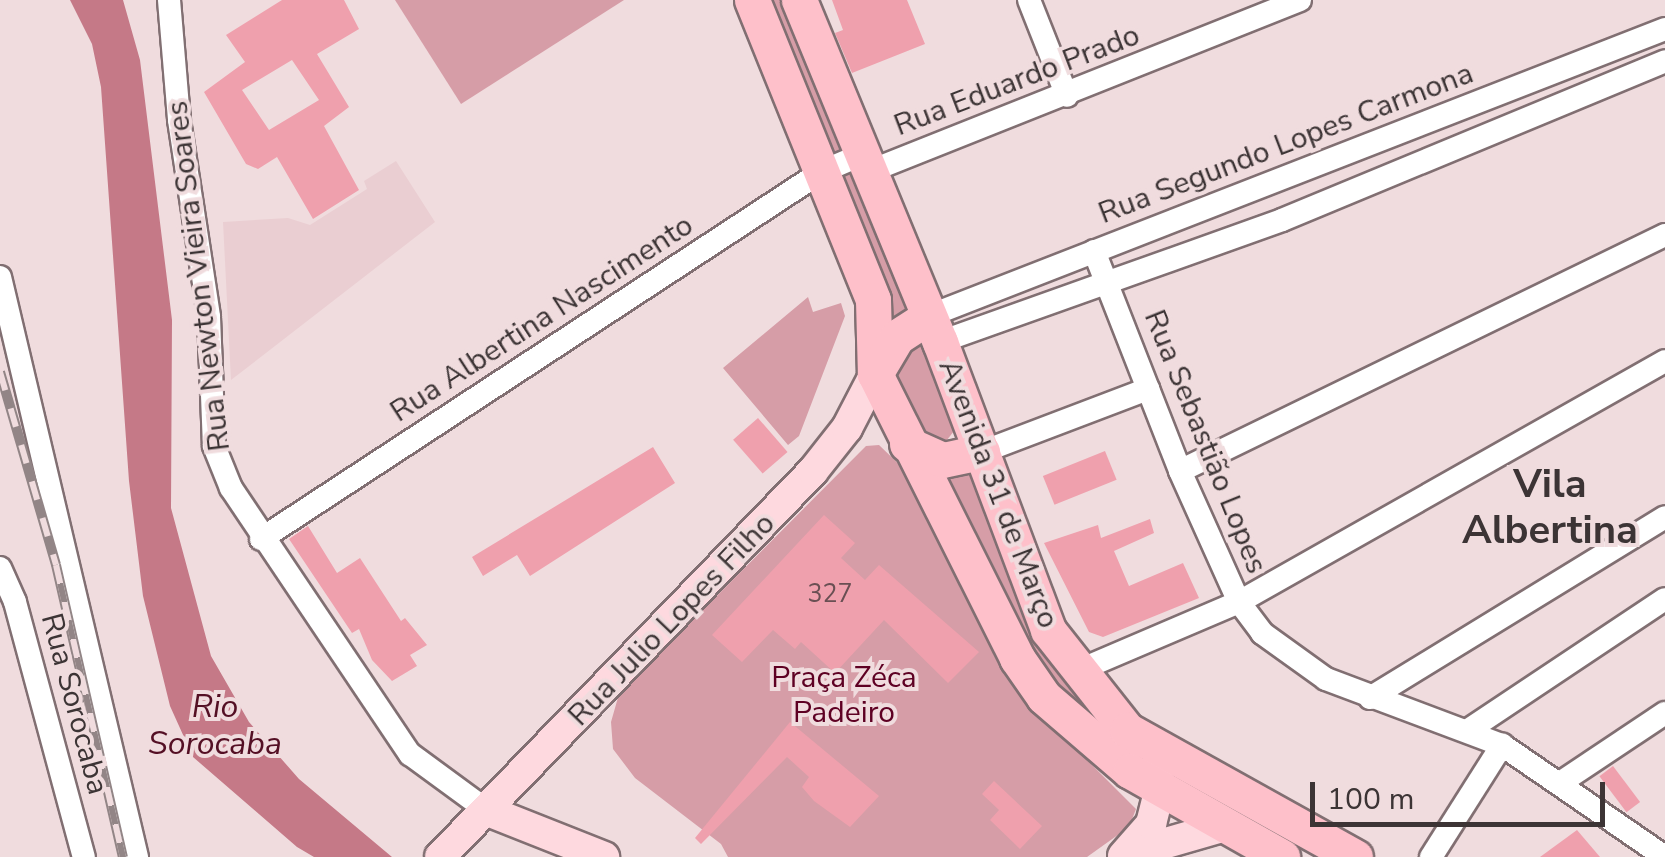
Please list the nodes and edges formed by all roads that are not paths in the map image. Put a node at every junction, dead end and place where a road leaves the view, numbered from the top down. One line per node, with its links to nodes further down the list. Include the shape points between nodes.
1 (169, 0): 24 (street, Rua Newton Vieira Soares, via 178,120 209,317 214,446)
2 (752, 0): 11 (highway, Avenida 31 de Março)
3 (799, 0): 10 (highway, Avenida 31 de Março)
4 (1029, 0): 9 (street)
5 (1300, 0): 6 (street, Rua Eduardo Prado)
6 (1258, 8): 9 (street, Rua Eduardo Prado)
7 (1665, 29): 13 (street, Rua Segundo Lopes Carmona)
8 (1665, 61): 15 (street, via 1282,220)
9 (1067, 96): 10 (street, Rua Eduardo Prado)
10 (864, 164): 11 (street, Rua Albertina Nascimento); 16 (highway, Avenida 31 de Março)
11 (821, 172): 18 (highway, Avenida 31 de Março, via 872,300); 24 (street, Rua Albertina Nascimento)
12 (1665, 235): 22 (street)
13 (1094, 251): 15 (street, Rua Sebastião Lopes); 16 (street, Rua Segundo Lopes Carmona)
14 (0, 277): 43 (street)
15 (1108, 283): 16 (street); 19 (street, Rua Sebastião Lopes)
16 (934, 329): 18 (highway, via 897,337); 21 (highway, Avenida 31 de Março)
17 (1665, 361): 27 (street)
18 (876, 374): 20 (highway, Avenida 31 de Março); 36 (main road, Rua Julio Lopes Filho, via 814,470)
19 (1148, 389): 21 (street); 22 (street, Rua Sebastião Lopes)
20 (907, 444): 21 (highway, via 943,460); 35 (highway, Avenida 31 de Março, via 1044,698)
21 (982, 452): 28 (highway, Avenida 31 de Março, via 1048,630)
22 (1180, 471): 27 (street, Rua Sebastião Lopes)
23 (1665, 517): 29 (street)
24 (260, 539): 36 (street, Rua Newton Vieira Soares, via 410,754)
25 (0, 568): 42 (street, Rua Sorocaba)
26 (1665, 599): 31 (street)
27 (1239, 602): 28 (street); 29 (street, Rua Sebastião Lopes, via 1296,662)
28 (1075, 672): 32 (highway, Avenida 31 de Março, via 1127,730)
29 (1370, 698): 31 (street, Rua Sebastião Lopes)
30 (1665, 713): 34 (street)
31 (1470, 730): 33 (street, Rua Sebastião Lopes)
32 (1153, 745): 35 (main road); 46 (highway, Avenida 31 de Março)
33 (1502, 745): 34 (street, Rua Sebastião Lopes); 47 (street)
34 (1560, 783): 40 (street, Rua Sebastião Lopes)
35 (1160, 788): 37 (highway, Avenida 31 de Março); 41 (main road, via 1151,824)
36 (488, 811): 38 (main road, Rua Newton Vieira Soares); 39 (main road, Rua Julio Lopes Filho)
37 (1225, 826): 41 (main road); 45 (highway, Avenida 31 de Março)
38 (542, 832): 39 (main road); 44 (main road, Rua Newton Vieira Soares)
39 (449, 850)
40 (1656, 854)
41 (1122, 856)
42 (84, 857)
43 (137, 857)
44 (604, 857)
45 (1282, 857)
46 (1355, 857)
47 (1431, 857)

